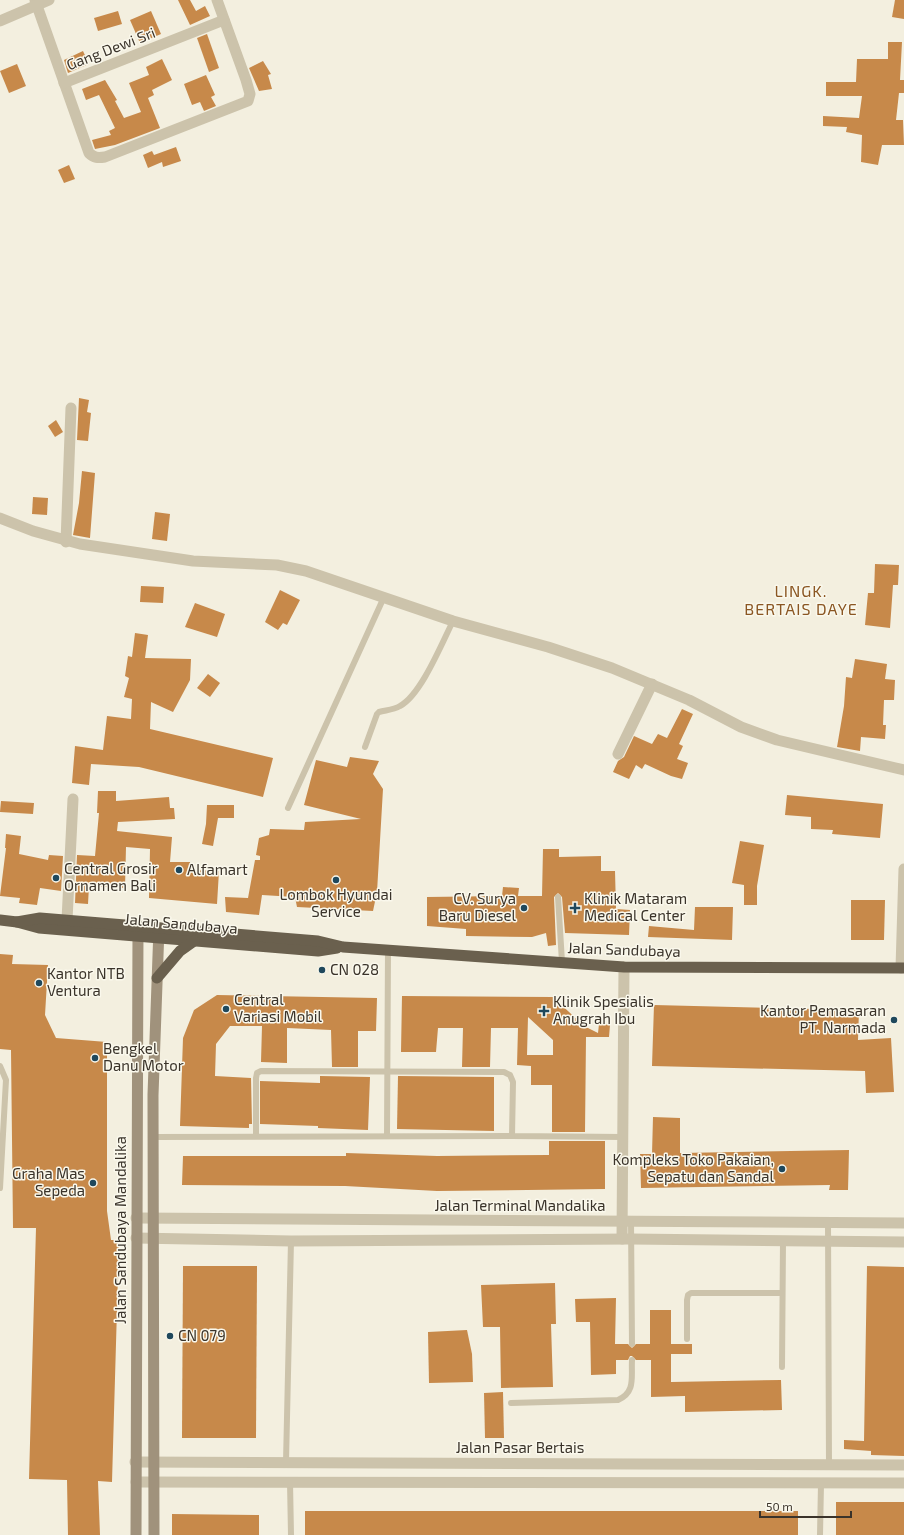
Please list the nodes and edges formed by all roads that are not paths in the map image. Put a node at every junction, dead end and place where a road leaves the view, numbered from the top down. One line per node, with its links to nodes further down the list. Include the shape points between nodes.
1 (49, 0): 3 (street)
2 (217, 0): 4 (street)
3 (36, 2): 5 (street); 6 (street, Gang Dewi Sri)
4 (224, 20): 6 (street, Gang Dewi Sri); 6 (street, via 250,94 248,101 105,158 93,157 89,153)
5 (0, 21)
6 (64, 83)
7 (71, 408): 9 (street)
8 (0, 518): 9 (street)
9 (66, 542): 10 (street, via 193,561 288,567)
10 (384, 597): 11 (street); 17 (lane)
11 (453, 621): 12 (street, via 548,647); 13 (lane, via 426,674 411,697 400,706 377,714)
12 (652, 684): 14 (street); 15 (street, via 689,700 728,722 777,740)
13 (365, 747)
14 (618, 754)
15 (904, 770)
16 (73, 799): 21 (street)
17 (288, 808)
18 (904, 869): 30 (street)
19 (558, 896): 28 (lane)
20 (0, 920): 22 (highway, Jalan Sandubaya)
21 (67, 920): 22 (highway, Jalan Sandubaya, via 40,918); 23 (highway, Jalan Sandubaya)
22 (17, 922): 23 (highway, Jalan Sandubaya, via 39,928)
23 (138, 931): 24 (highway, Jalan Sandubaya); 41 (main road, Jalan Sandubaya Mandalika)
24 (159, 933): 25 (highway, Jalan Sandubaya); 26 (highway, Jalan Sandubaya, via 318,941); 31 (main road)
25 (194, 940): 26 (highway, Jalan Sandubaya, via 318,951); 31 (highway, via 180,951)
26 (343, 947): 27 (highway, Jalan Sandubaya)
27 (388, 950): 28 (highway, Jalan Sandubaya); 33 (lane)
28 (562, 962): 29 (highway, Jalan Sandubaya)
29 (624, 967): 30 (highway, Jalan Sandubaya); 38 (street)
30 (902, 968)
31 (157, 978): 37 (main road)
32 (0, 1066): 39 (lane, via 6,1077)
33 (387, 1071): 34 (lane); 35 (lane, via 261,1071 257,1073 256,1078); 36 (lane, via 504,1072 510,1075 513,1082)
34 (387, 1135): 35 (lane); 36 (lane)
35 (256, 1136): 37 (lane)
36 (512, 1136): 38 (lane)
37 (153, 1137): 40 (main road)
38 (623, 1137): 42 (street)
39 (0, 1188)
40 (153, 1217): 41 (street, Jalan Terminal Mandalika); 42 (street, Jalan Terminal Mandalika); 46 (main road)
41 (136, 1218): 45 (main road, Jalan Sandubaya Mandalika)
42 (626, 1221): 43 (street, Jalan Terminal Mandalika); 47 (street)
43 (828, 1223): 44 (street, Jalan Terminal Mandalika); 49 (lane)
44 (904, 1223)
45 (136, 1238): 46 (street); 58 (main road, Jalan Sandubaya Mandalika)
46 (153, 1238): 48 (street); 59 (main road)
47 (626, 1239): 48 (street); 50 (street); 54 (lane)
48 (291, 1241): 60 (lane)
49 (828, 1241): 50 (street); 51 (street); 61 (lane)
50 (783, 1242): 52 (lane)
51 (904, 1242)
52 (782, 1293): 53 (lane, via 691,1293 687,1300); 56 (lane)
53 (687, 1339)
54 (632, 1344)
55 (632, 1360): 57 (lane, via 630,1388 626,1396 618,1400)
56 (782, 1367)
57 (511, 1403)
58 (136, 1462): 59 (street, Jalan Pasar Bertais); 64 (main road, Jalan Sandubaya Mandalika)
59 (154, 1462): 60 (street, Jalan Pasar Bertais); 63 (main road)
60 (286, 1462): 61 (street, Jalan Pasar Bertais)
61 (829, 1464): 62 (street, Jalan Pasar Bertais)
62 (904, 1465)
63 (154, 1481): 64 (street); 65 (street); 69 (main road)
64 (136, 1482): 68 (main road, Jalan Sandubaya Mandalika)
65 (290, 1482): 67 (street); 70 (lane)
66 (904, 1483): 67 (street)
67 (821, 1484): 71 (lane)
68 (136, 1535)
69 (154, 1535)
70 (291, 1535)
71 (820, 1535)

